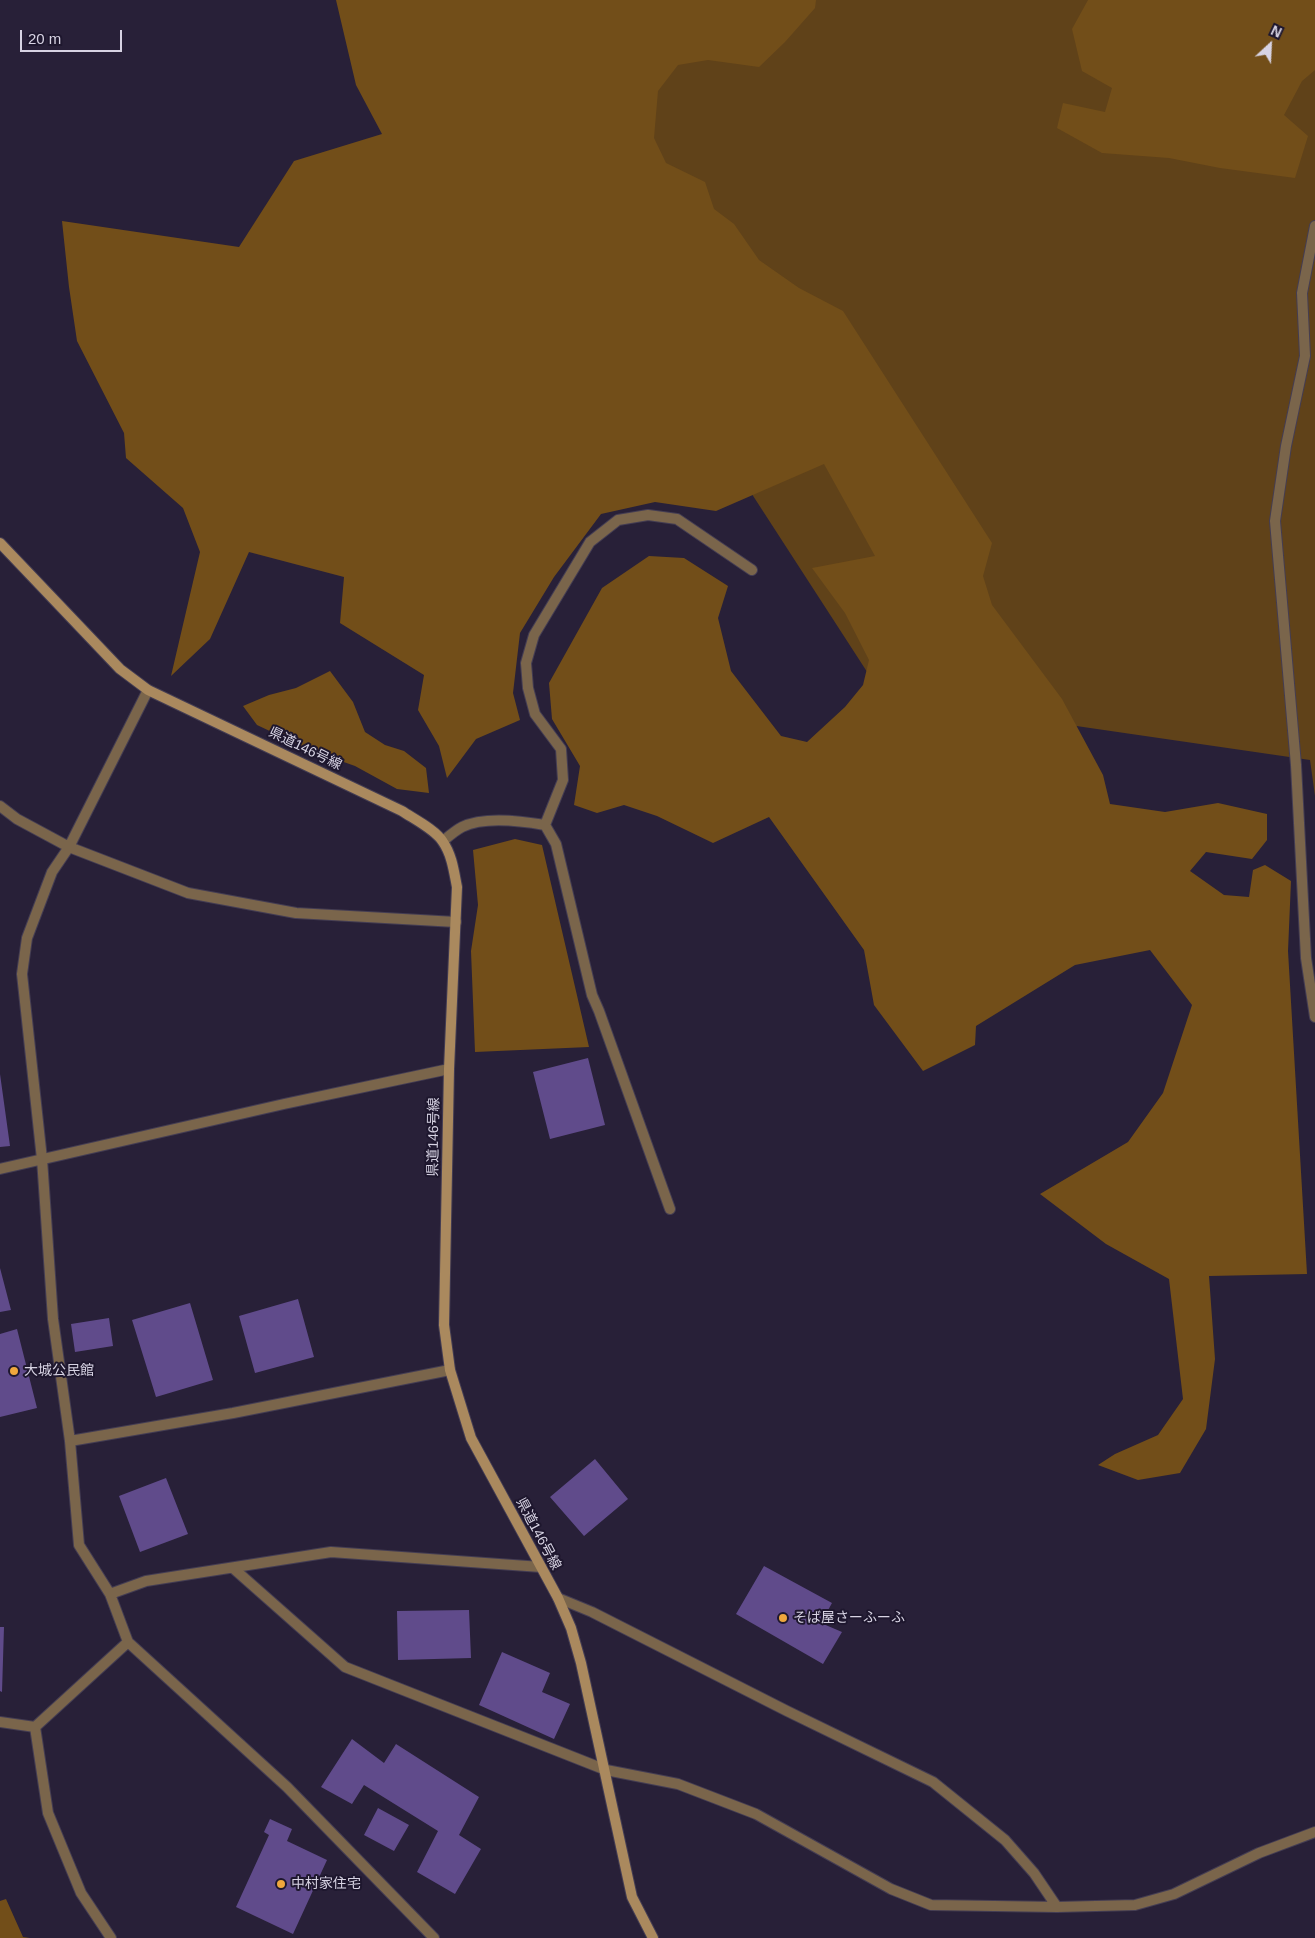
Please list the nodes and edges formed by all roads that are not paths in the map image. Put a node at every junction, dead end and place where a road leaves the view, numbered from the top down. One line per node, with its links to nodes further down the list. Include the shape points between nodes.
1 (1315, 226): 12 (street, via 1302,293 1304,356 1275,521 1296,766 1306,958)
2 (0, 543): 4 (main road, 県道146号線, via 120,669)
3 (752, 570): 8 (street, via 677,519 648,515 618,520 590,542 534,635 526,663 535,714 561,749 563,780)
4 (148, 690): 9 (main road, 県道146号線, via 402,811); 10 (street)
5 (0, 806): 7 (street)
6 (0, 816): 7 (street)
7 (17, 818): 10 (street)
8 (545, 825): 9 (street, via 482,821 463,827); 16 (street, via 556,844 592,995)
9 (443, 841): 11 (main road, 県道146号線, via 453,864 457,887)
10 (69, 847): 11 (street, via 188,893 296,912); 14 (street, via 52,872 27,938 22,974)
11 (456, 922): 13 (main road, 県道146号線)
12 (1315, 1017)
13 (449, 1069): 14 (street); 17 (main road, 県道146号線, via 444,1325)
14 (42, 1159): 15 (street); 18 (street, via 53,1319)
15 (0, 1169)
16 (670, 1209)
17 (450, 1370): 18 (street); 19 (main road, 県道146号線, via 471,1438)
18 (70, 1441): 21 (street, via 79,1545)
19 (541, 1567): 20 (street, via 332,1552); 22 (main road, 県道146号線)
20 (233, 1568): 21 (street, via 146,1581); 26 (street, via 345,1667)
21 (110, 1594): 23 (street)
22 (558, 1598): 26 (main road, 県道146号線, via 581,1663); 28 (street, via 933,1782 1005,1840 1034,1873)
23 (128, 1642): 25 (street); 30 (street, via 287,1787)
24 (0, 1722): 25 (street)
25 (34, 1727): 29 (street, via 48,1813 81,1893)
26 (606, 1770): 28 (street, via 678,1784 756,1814 891,1890 931,1905); 31 (main road, 県道146号線, via 632,1897)
27 (1315, 1832): 28 (street, via 1259,1853 1174,1894 1134,1905)
28 (1057, 1907)
29 (111, 1938)
30 (434, 1938)
31 (653, 1938)

